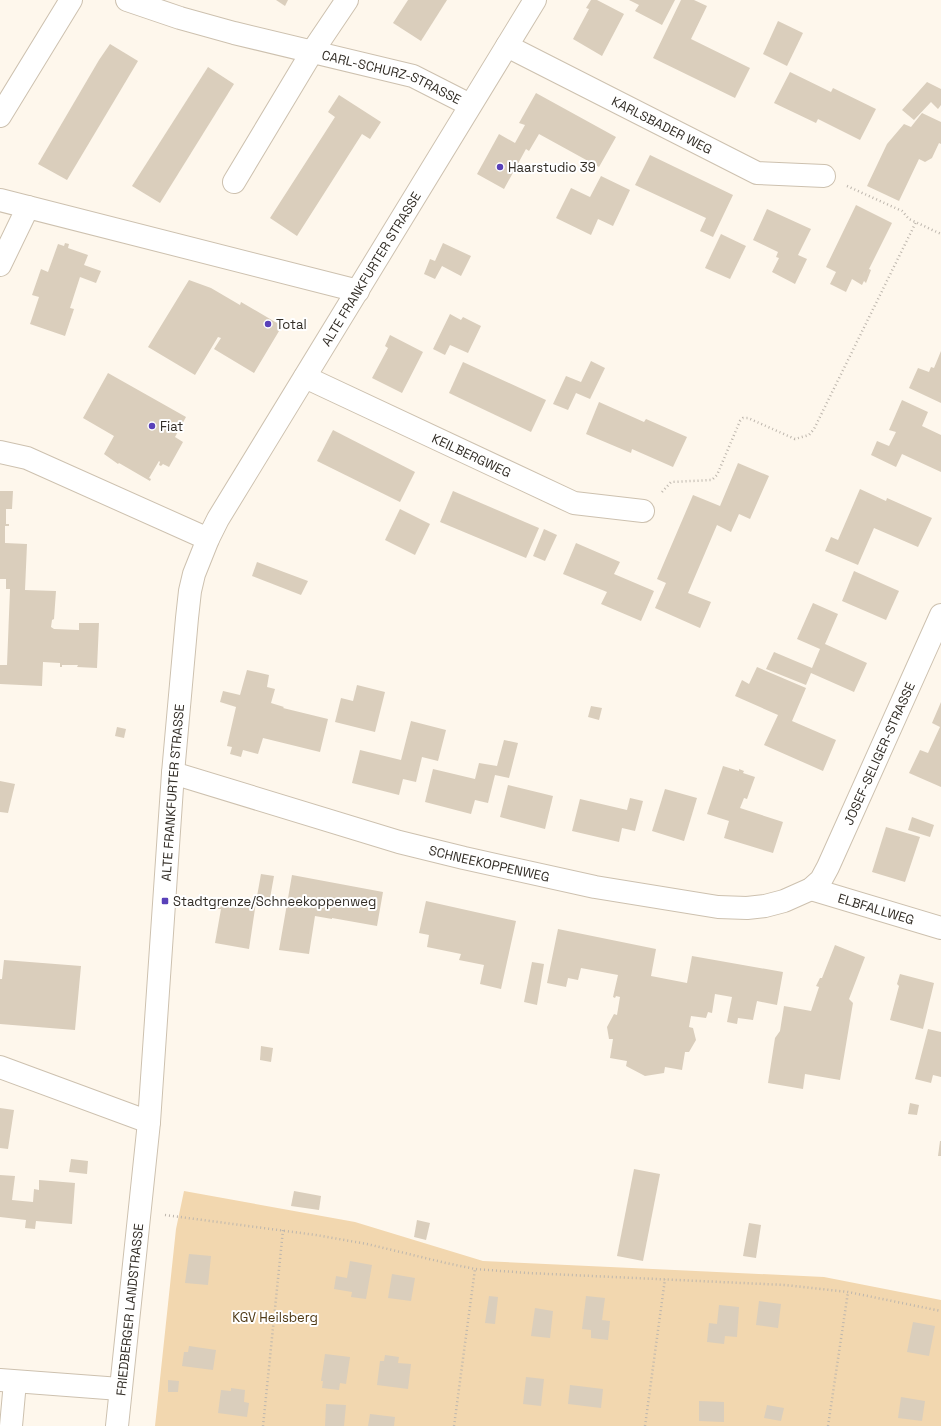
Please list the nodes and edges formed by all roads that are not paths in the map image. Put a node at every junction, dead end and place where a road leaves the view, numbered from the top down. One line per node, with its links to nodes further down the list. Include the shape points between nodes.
1 (72, 0): 8 (street)
2 (127, 0): 6 (street, CARL-SCHURZ-STRASSE, via 234,33)
3 (347, 0): 6 (street, CARL-SCHURZ-STRASSE)
4 (535, 0): 5 (street, ALTE FRANKFURTER STRASSE)
5 (507, 46): 7 (street, ALTE FRANKFURTER STRASSE); 9 (street, KARLSBADER WEG, via 757,173)
6 (312, 52): 7 (street, CARL-SCHURZ-STRASSE, via 413,76); 10 (street, CARL-SCHURZ-STRASSE)
7 (470, 104): 14 (street, ALTE FRANKFURTER STRASSE)
8 (0, 116)
9 (824, 176)
10 (234, 182)
11 (0, 200): 12 (street)
12 (28, 207): 13 (street); 14 (street)
13 (0, 265)
14 (358, 291): 15 (street, ALTE FRANKFURTER STRASSE)
15 (305, 377): 17 (street, KEILBERGWEG, via 574,503); 18 (street, ALTE FRANKFURTER STRASSE)
16 (0, 452): 18 (street, via 26,458)
17 (644, 511)
18 (208, 539): 20 (street, ALTE FRANKFURTER STRASSE, via 190,591)
19 (941, 615): 21 (street, JOSEF-SELIGER-STRASSE, via 828,867 821,880)
20 (173, 773): 21 (street, SCHNEEKOPPENWEG, via 399,842 595,886 734,908 765,906); 24 (street, ALTE FRANKFURTER STRASSE)
21 (811, 889): 22 (street, ELBFALLWEG)
22 (941, 928)
23 (0, 1067): 24 (street)
24 (149, 1122): 25 (street, ALTE FRANKFURTER STRASSE)
25 (140, 1202): 27 (street, FRIEDBERGER LANDSTRASSE)
26 (8, 1381): 27 (street); 28 (street)
27 (120, 1389): 29 (street, FRIEDBERGER LANDSTRASSE)
28 (11, 1426)
29 (117, 1426)

